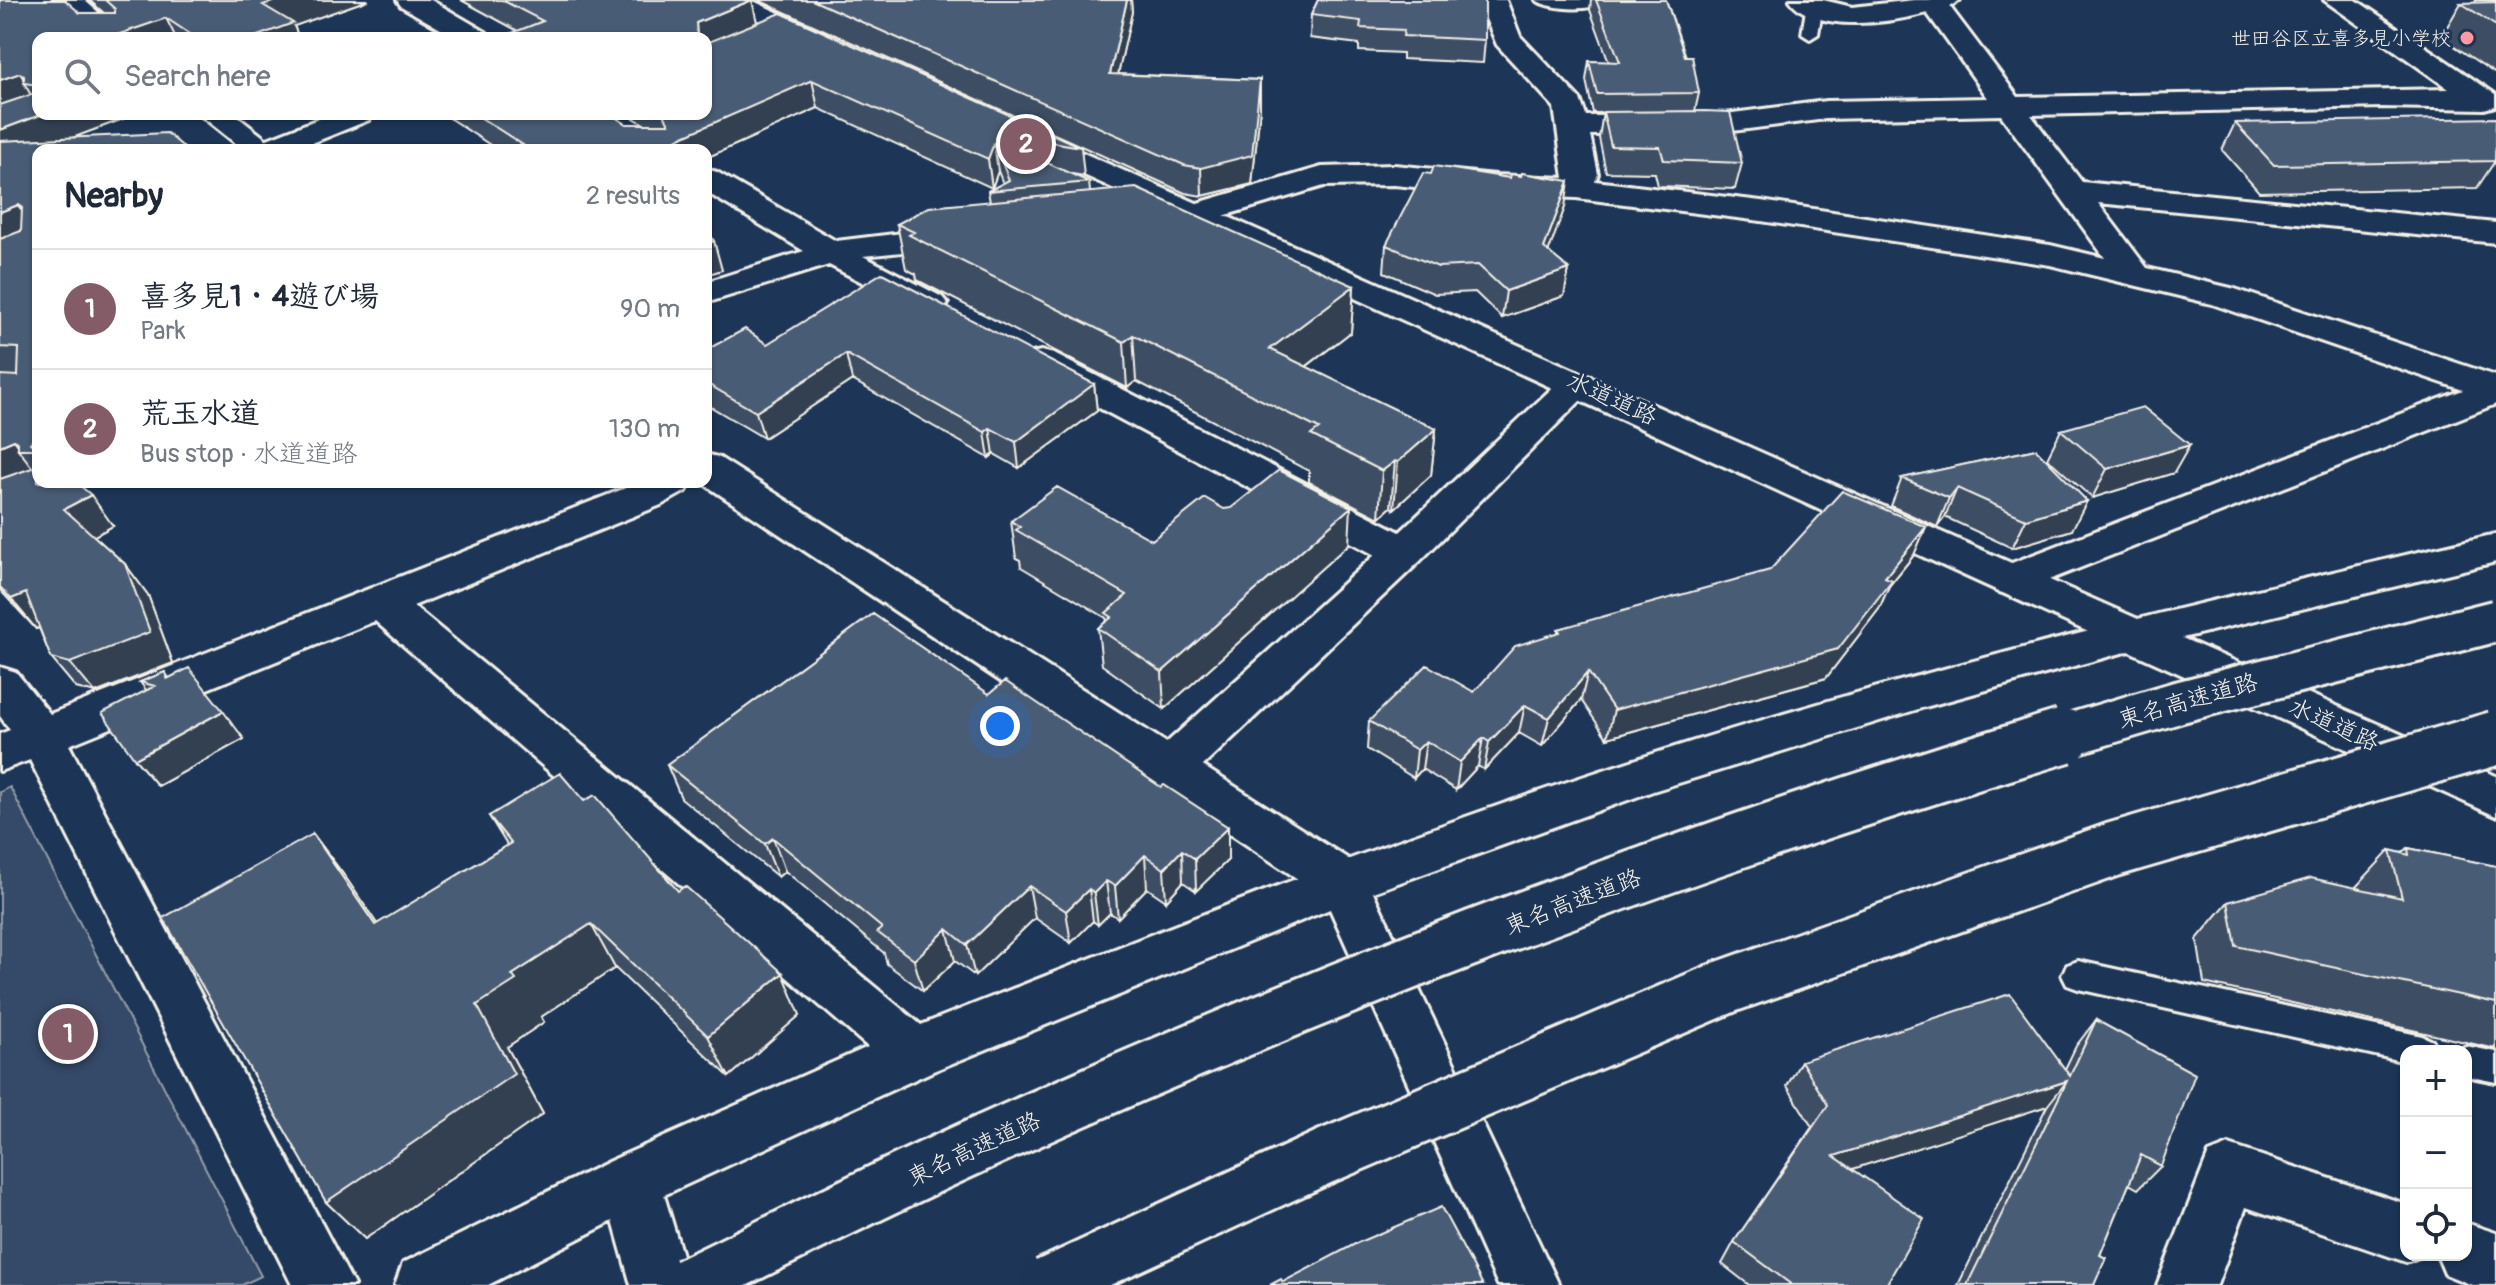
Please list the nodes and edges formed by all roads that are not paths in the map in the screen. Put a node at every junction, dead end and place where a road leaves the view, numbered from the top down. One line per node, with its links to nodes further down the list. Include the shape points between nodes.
1 (67, 0): 10 (main road)
2 (411, 0): 11 (main road)
3 (729, 0): 12 (main road, via 773,32)
4 (1492, 0): 18 (main road, via 1507,39 1569,105)
5 (1544, 0): 8 (lane)
6 (2338, 0): 13 (main road)
7 (1940, 2): 9 (main road, via 1848,16); 14 (main road)
8 (1592, 3)
9 (1810, 14)
10 (107, 32)
11 (466, 32)
12 (843, 52)
13 (2488, 104): 14 (main road, via 2382,98)
14 (2011, 108): 18 (main road, via 1826,110 1717,124); 23 (main road)
15 (223, 120): 19 (main road)
16 (343, 120): 20 (main road)
17 (998, 124): 24 (main road, 水道道路)
18 (1571, 124): 22 (main road, via 1582,174)
19 (257, 144)
20 (281, 144)
21 (712, 183): 28 (main road)
22 (1576, 188): 24 (main road, via 1394,175 1322,177); 29 (main road, via 2050,255)
23 (2075, 191): 27 (main road); 29 (main road)
24 (1196, 214): 25 (main road); 33 (main road, 水道道路)
25 (1119, 221)
26 (985, 233): 28 (main road)
27 (2496, 233)
28 (832, 253): 30 (main road); 31 (main road)
29 (2135, 275): 34 (main road, via 2223,296)
30 (712, 291)
31 (959, 319)
32 (1015, 348): 38 (main road)
33 (1578, 384): 38 (main road); 39 (main road, 水道道路)
34 (2496, 390): 39 (main road)
35 (712, 471): 46 (main road)
36 (661, 488): 40 (main road)
37 (2496, 548): 42 (main road)
38 (1404, 552): 46 (main road)
39 (2011, 580): 42 (main road, 水道道路)
40 (380, 602): 45 (main road); 51 (main road)
41 (2496, 621): 61 (main road, 東名高速道路, bridge, via 2179,702 1957,768 1585,896 1242,1030 969,1149)
42 (2132, 634): 47 (main road, 水道道路); 48 (main road, via 1642,776)
43 (0, 684): 45 (main road)
44 (2496, 738): 62 (main road, bridge, via 2115,849 1725,987 1324,1157)
45 (21, 744): 58 (main road)
46 (1170, 768): 48 (main road)
47 (2496, 797)
48 (1343, 882): 51 (main road); 63 (main road)
49 (2078, 975): 50 (lane)
50 (2400, 1046)
51 (914, 1053): 54 (main road)
52 (2472, 1062): 53 (lane)
53 (2496, 1067)
54 (631, 1181): 59 (main road); 60 (main road)
55 (2400, 1231): 64 (main road, via 2229,1173)
56 (2472, 1255): 57 (main road)
57 (2496, 1263)
58 (324, 1285)
59 (425, 1285)
60 (661, 1285)
61 (687, 1285)
62 (1047, 1285)
63 (1529, 1285)
64 (2187, 1285)

